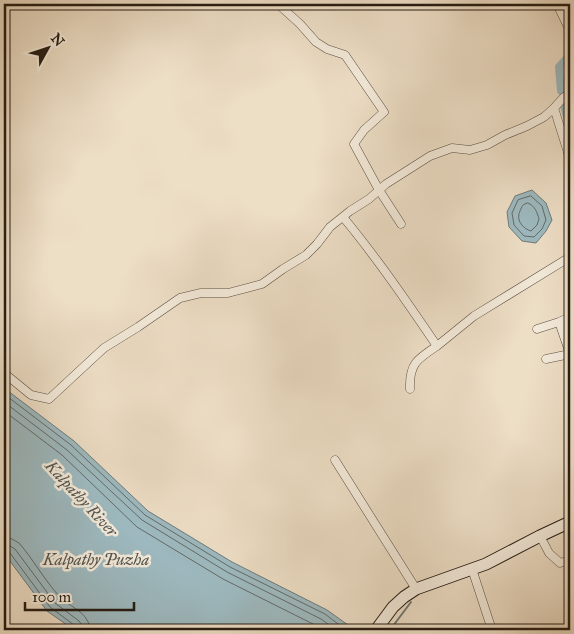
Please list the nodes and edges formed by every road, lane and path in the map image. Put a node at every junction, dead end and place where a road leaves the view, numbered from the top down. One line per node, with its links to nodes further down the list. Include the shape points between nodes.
1 (278, 4): 7 (street, via 316,42 346,55 384,112 354,144)
2 (557, 4): 3 (street)
3 (570, 31)
4 (570, 94): 5 (street)
5 (554, 108): 6 (street); 7 (street, via 544,117 487,145 470,150 452,148 430,156)
6 (570, 159)
7 (379, 190): 8 (street); 9 (street)
8 (343, 217): 14 (street); 16 (street, via 306,255 262,284 228,293 180,298 104,348 49,399 31,395)
9 (401, 224)
10 (570, 257): 14 (street, via 474,316)
11 (570, 317): 12 (street)
12 (559, 322): 13 (street); 15 (street, via 570,354)
13 (537, 330)
14 (437, 346): 17 (street, via 413,366)
15 (546, 359)
16 (4, 373)
17 (410, 389)
18 (335, 460): 23 (street)
19 (570, 522): 20 (main road)
20 (540, 536): 21 (street, via 549,553 560,563); 22 (main road)
21 (570, 560)
22 (472, 569): 23 (main road); 25 (street)
23 (416, 589): 24 (main road, via 393,606)
24 (376, 630)
25 (492, 630)

